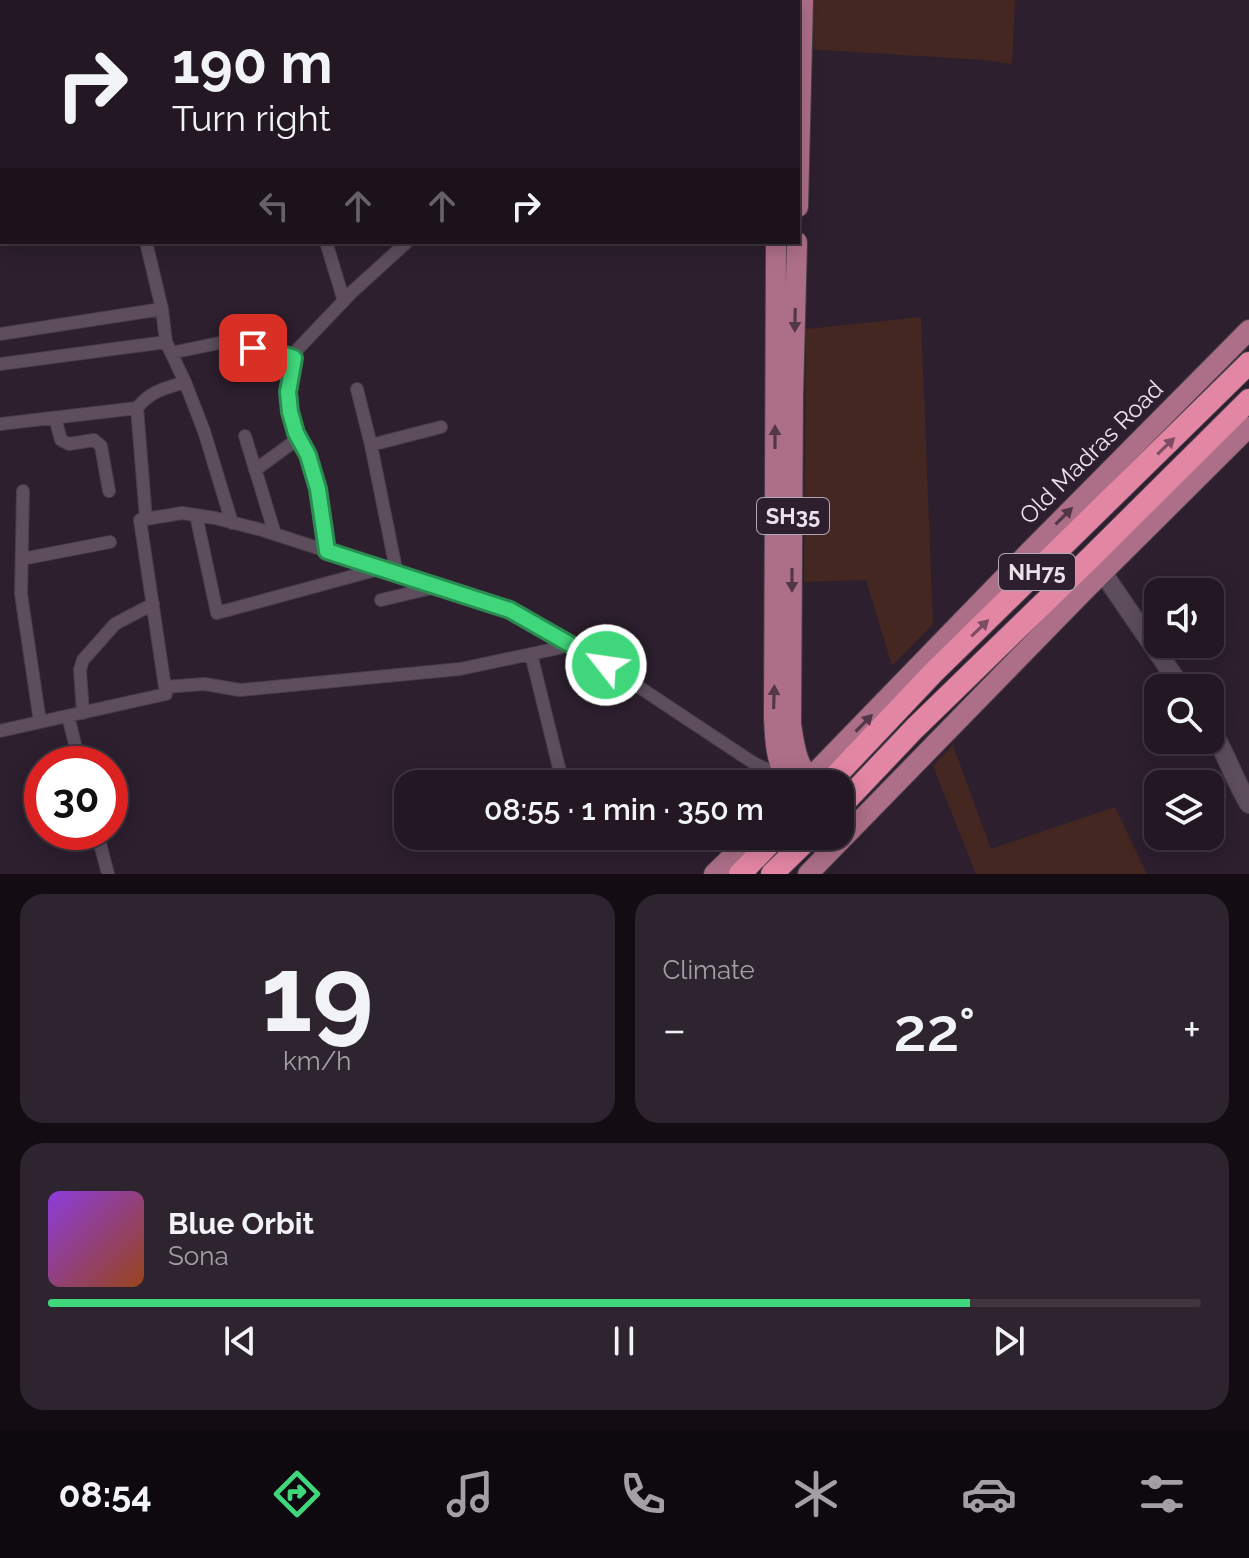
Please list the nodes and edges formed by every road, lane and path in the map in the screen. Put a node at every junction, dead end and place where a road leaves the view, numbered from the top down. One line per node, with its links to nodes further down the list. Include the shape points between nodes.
1 (803, 0): 2 (main road)
2 (800, 85)
3 (146, 244): 9 (street)
4 (327, 244): 8 (street)
5 (405, 244): 8 (street)
6 (776, 244): 55 (main road, SH35, one-way to 6, via 775,748)
7 (797, 244): 56 (main road, SH35, one-way to 56, via 791,724)
8 (344, 301): 13 (street)
9 (162, 309): 11 (street); 12 (street)
10 (1249, 330): 57 (main road, Old Madras Road, one-way to 10)
11 (0, 334)
12 (168, 348): 13 (street, via 243,338 253,348); 15 (street); 16 (street)
13 (294, 358): 25 (street, via 288,392)
14 (1249, 363): 58 (highway, NH75, one-way to 14, via 933,673)
15 (0, 364)
16 (185, 382): 19 (street, via 155,391); 32 (street)
17 (357, 389): 26 (street)
18 (1249, 400): 59 (highway, NH75)
19 (137, 408): 20 (street); 31 (street)
20 (55, 418): 21 (street); 29 (street, via 61,440 94,440 101,446)
21 (0, 424)
22 (441, 427): 26 (street)
23 (1249, 427): 38 (main road)
24 (245, 436): 27 (street)
25 (299, 438): 27 (street); 35 (street, via 318,489)
26 (371, 445): 39 (street)
27 (255, 470): 33 (street)
28 (23, 491): 36 (street)
29 (109, 491)
30 (196, 515): 31 (street); 32 (street); 37 (street, via 217,613)
31 (146, 519): 42 (street, via 140,520)
32 (232, 523): 33 (street)
33 (275, 534): 35 (street)
34 (110, 542): 36 (street)
35 (327, 551): 37 (street)
36 (22, 559): 49 (street, via 21,594)
37 (379, 569): 39 (street)
38 (1103, 573): 45 (main road); 61 (main road)
39 (397, 574): 40 (street)
40 (437, 587): 41 (street); 43 (street, via 510,610)
41 (381, 600)
42 (153, 604): 46 (street); 47 (street, via 115,624 83,660)
43 (568, 643): 44 (street); 54 (street)
44 (531, 654): 46 (street, via 460,669 285,686); 53 (street)
45 (1172, 674)
46 (165, 687): 47 (street, via 166,694)
47 (83, 713): 48 (street)
48 (68, 716): 49 (street); 51 (street)
49 (40, 722): 50 (street)
50 (0, 731)
51 (76, 746)
52 (1224, 754): 60 (main road)
53 (560, 770)
54 (768, 770)
55 (796, 770)
56 (801, 770)
57 (813, 770)
58 (815, 770)
59 (854, 792)
60 (1249, 804)
61 (854, 825)
62 (102, 850): 67 (street)
63 (739, 850): 68 (main road)
64 (763, 850): 69 (highway)
65 (797, 850): 70 (highway)
66 (830, 850): 71 (main road)
67 (108, 874)
68 (714, 874)
69 (740, 874)
70 (772, 874)
71 (808, 874)

